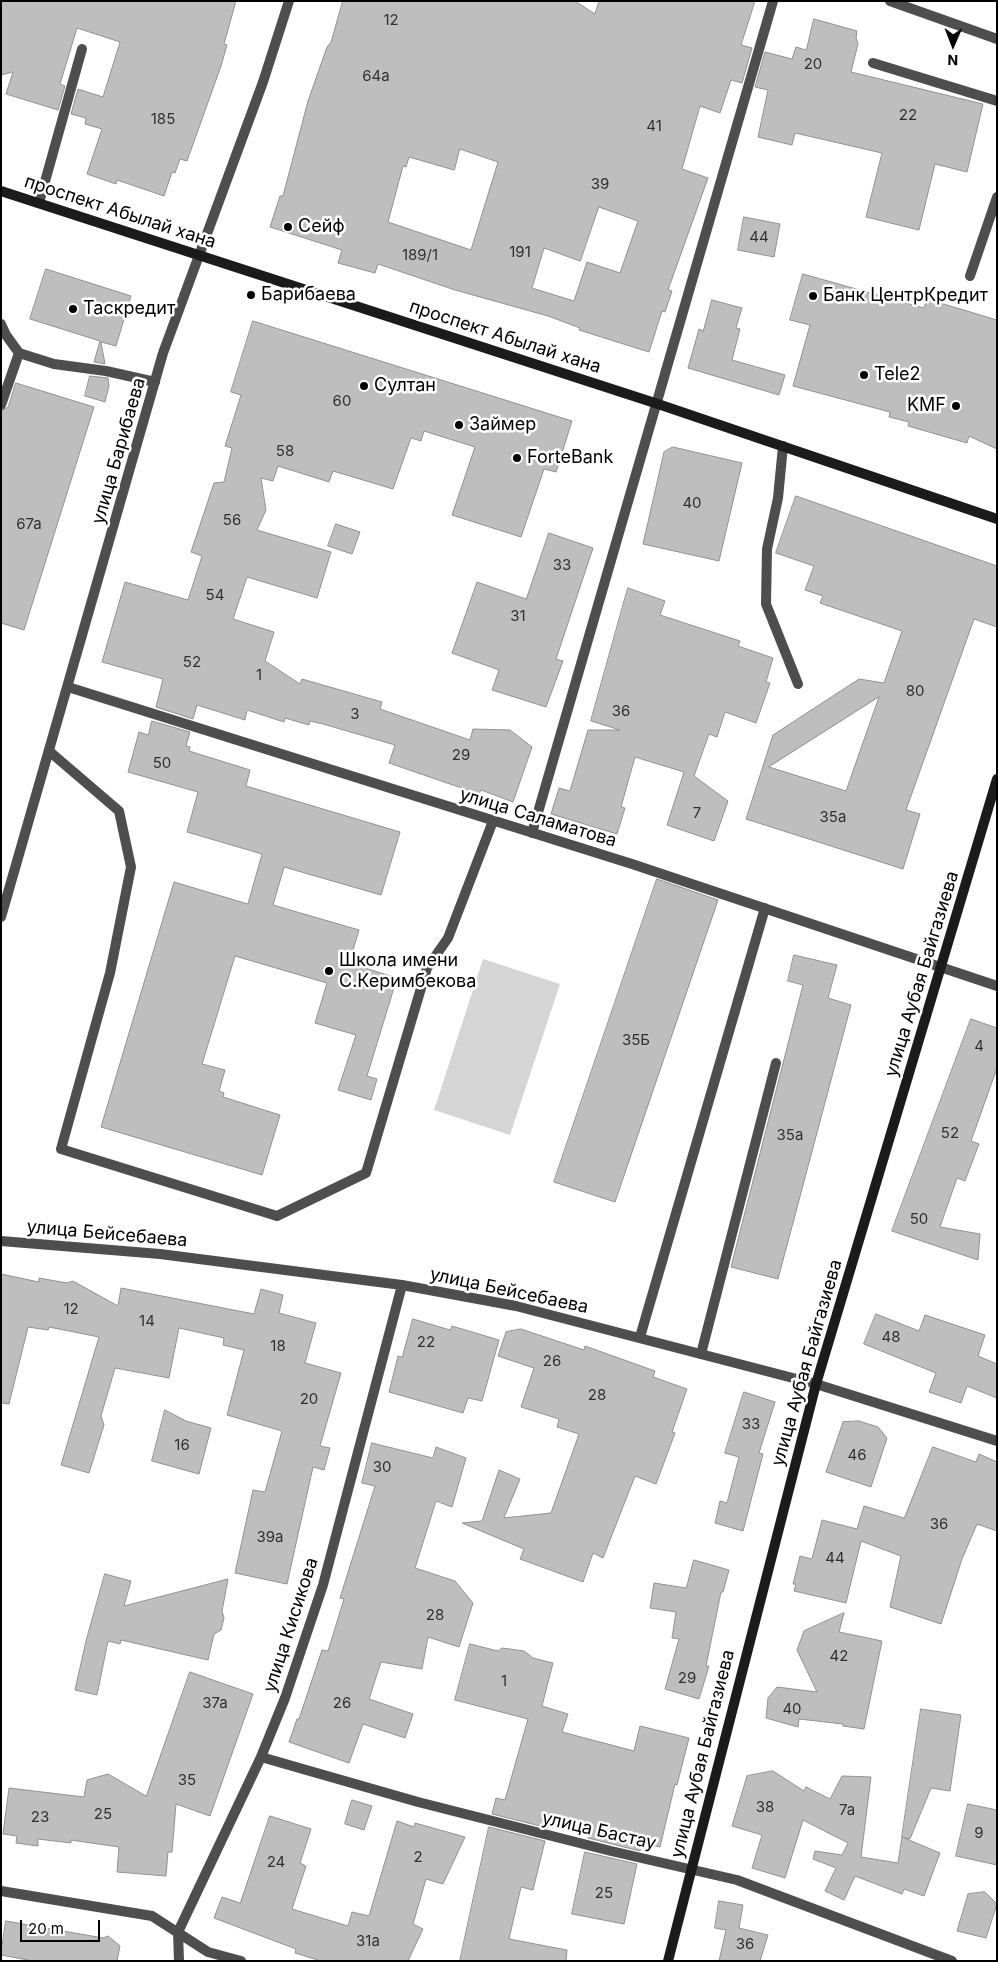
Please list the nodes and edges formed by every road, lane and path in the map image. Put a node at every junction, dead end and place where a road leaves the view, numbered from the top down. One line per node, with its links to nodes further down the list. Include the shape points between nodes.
1 (289, 1): 11 (street, улица Барибаева)
2 (773, 1): 16 (street)
3 (890, 1): 4 (street)
4 (997, 39)
5 (82, 49): 10 (street)
6 (873, 63): 7 (street)
7 (997, 101)
8 (1, 191): 10 (main road, проспект Абылай хана)
9 (997, 197): 12 (street)
10 (39, 203): 11 (main road, проспект Абылай хана)
11 (200, 254): 15 (street, улица Барибаева); 16 (main road, проспект Абылай хана)
12 (970, 276)
13 (1, 324): 14 (street)
14 (19, 353): 15 (street, via 54,364); 17 (street)
15 (155, 382): 21 (street, улица Барибаева)
16 (658, 404): 18 (main road, проспект Абылай хана); 25 (street)
17 (1, 405)
18 (783, 446): 19 (main road, проспект Абылай хана); 20 (street, via 778,498 767,549 766,604)
19 (997, 519)
20 (798, 684)
21 (68, 687): 22 (street, улица Барибаева); 24 (street, улица Саламатова)
22 (50, 751): 24 (street, via 119,811 131,868 110,973 61,1149 277,1216 366,1172 427,968 448,938); 27 (street, улица Барибаева)
23 (997, 779): 28 (main road, улица Аубая Байгазиева)
24 (493, 821): 25 (street, улица Саламатова)
25 (532, 833): 26 (street, улица Саламатова)
26 (765, 908): 28 (street, улица Саламатова); 33 (street)
27 (1, 917)
28 (941, 969): 29 (street, улица Саламатова); 35 (main road, улица Аубая Байгазиева)
29 (997, 986)
30 (776, 1063): 34 (street)
31 (1, 1241): 32 (street, улица Бейсебаева, via 160,1254)
32 (402, 1285): 33 (street, улица Бейсебаева, via 516,1306); 37 (street, улица Кисикова, via 322,1585 285,1698)
33 (640, 1337): 34 (street, улица Бейсебаева)
34 (701, 1354): 35 (street, улица Бейсебаева)
35 (816, 1384): 36 (street, улица Бейсебаева); 38 (main road, улица Аубая Байгазиева)
36 (997, 1441)
37 (261, 1757): 38 (street, улица Бастау, via 428,1805); 40 (street, улица Кисикова)
38 (690, 1869): 43 (main road, улица Аубая Байгазиева); 44 (street, улица Бастау, via 737,1880)
39 (1, 1891): 40 (street, via 152,1916)
40 (178, 1932): 41 (street, улица Кисикова); 42 (street, via 208,1952)
41 (179, 1961)
42 (241, 1961)
43 (668, 1961)
44 (952, 1961)

